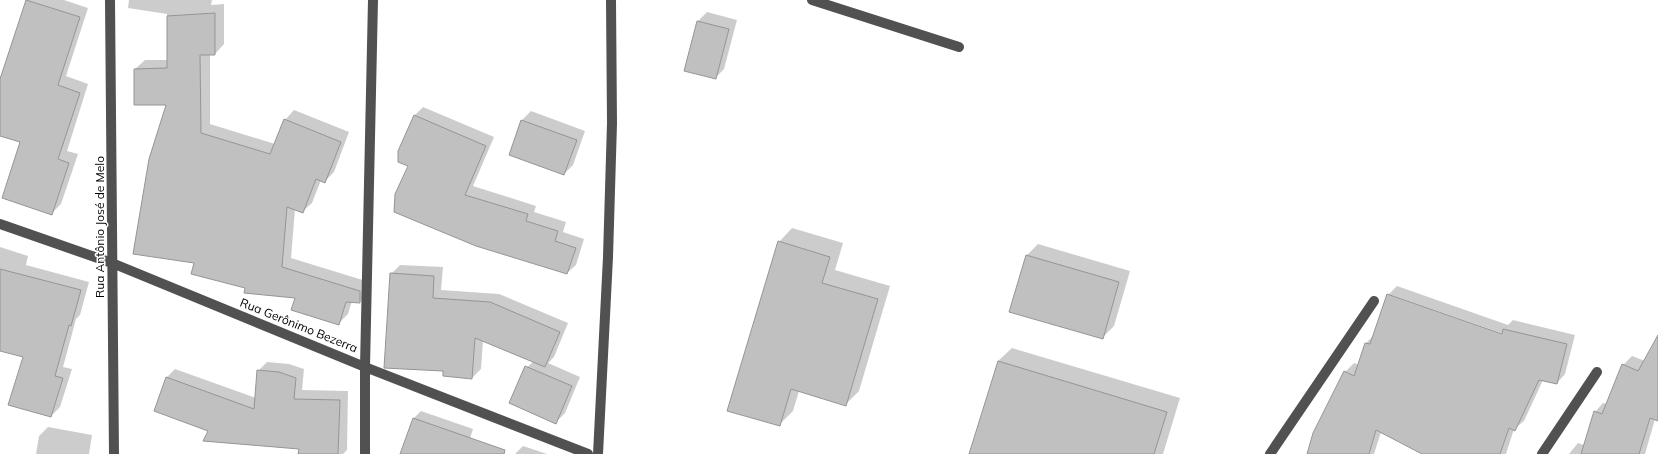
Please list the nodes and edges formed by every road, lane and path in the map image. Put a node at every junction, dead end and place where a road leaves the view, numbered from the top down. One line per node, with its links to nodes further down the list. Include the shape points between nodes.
1 (110, 0): 7 (street, Rua Antônio José de Melo)
2 (373, 0): 9 (street)
3 (611, 0): 14 (street, via 612,123)
4 (812, 0): 5 (street)
5 (959, 47)
6 (0, 224): 7 (street, Rua Gerônimo Bezerra)
7 (112, 263): 9 (street, Rua Gerônimo Bezerra); 11 (street, Rua Antônio José de Melo)
8 (1374, 301): 15 (street)
9 (365, 367): 12 (street); 13 (street, Rua Gerônimo Bezerra)
10 (1597, 372): 16 (street)
11 (114, 454)
12 (365, 454)
13 (588, 454)
14 (598, 454)
15 (1270, 454)
16 (1542, 454)

